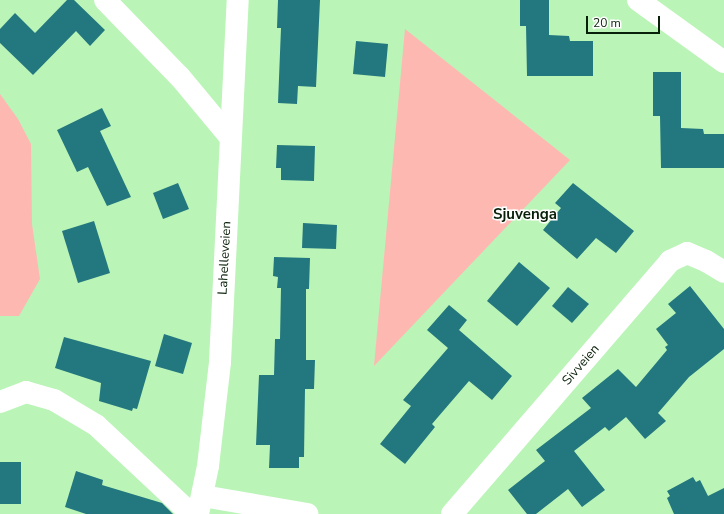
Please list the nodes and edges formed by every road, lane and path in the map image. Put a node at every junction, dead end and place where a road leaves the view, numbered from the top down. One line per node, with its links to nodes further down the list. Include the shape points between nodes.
1 (105, 0): 5 (street, via 180,76)
2 (238, 0): 5 (street, Lahelleveien)
3 (638, 0): 4 (street)
4 (724, 62)
5 (230, 137): 8 (street, Lahelleveien, via 220,362)
6 (724, 272): 11 (street, Sivveien, via 687,253 670,262)
7 (0, 402): 9 (street, via 26,392 54,400 96,425)
8 (200, 505): 10 (street)
9 (191, 514)
10 (307, 514)
11 (452, 514)

